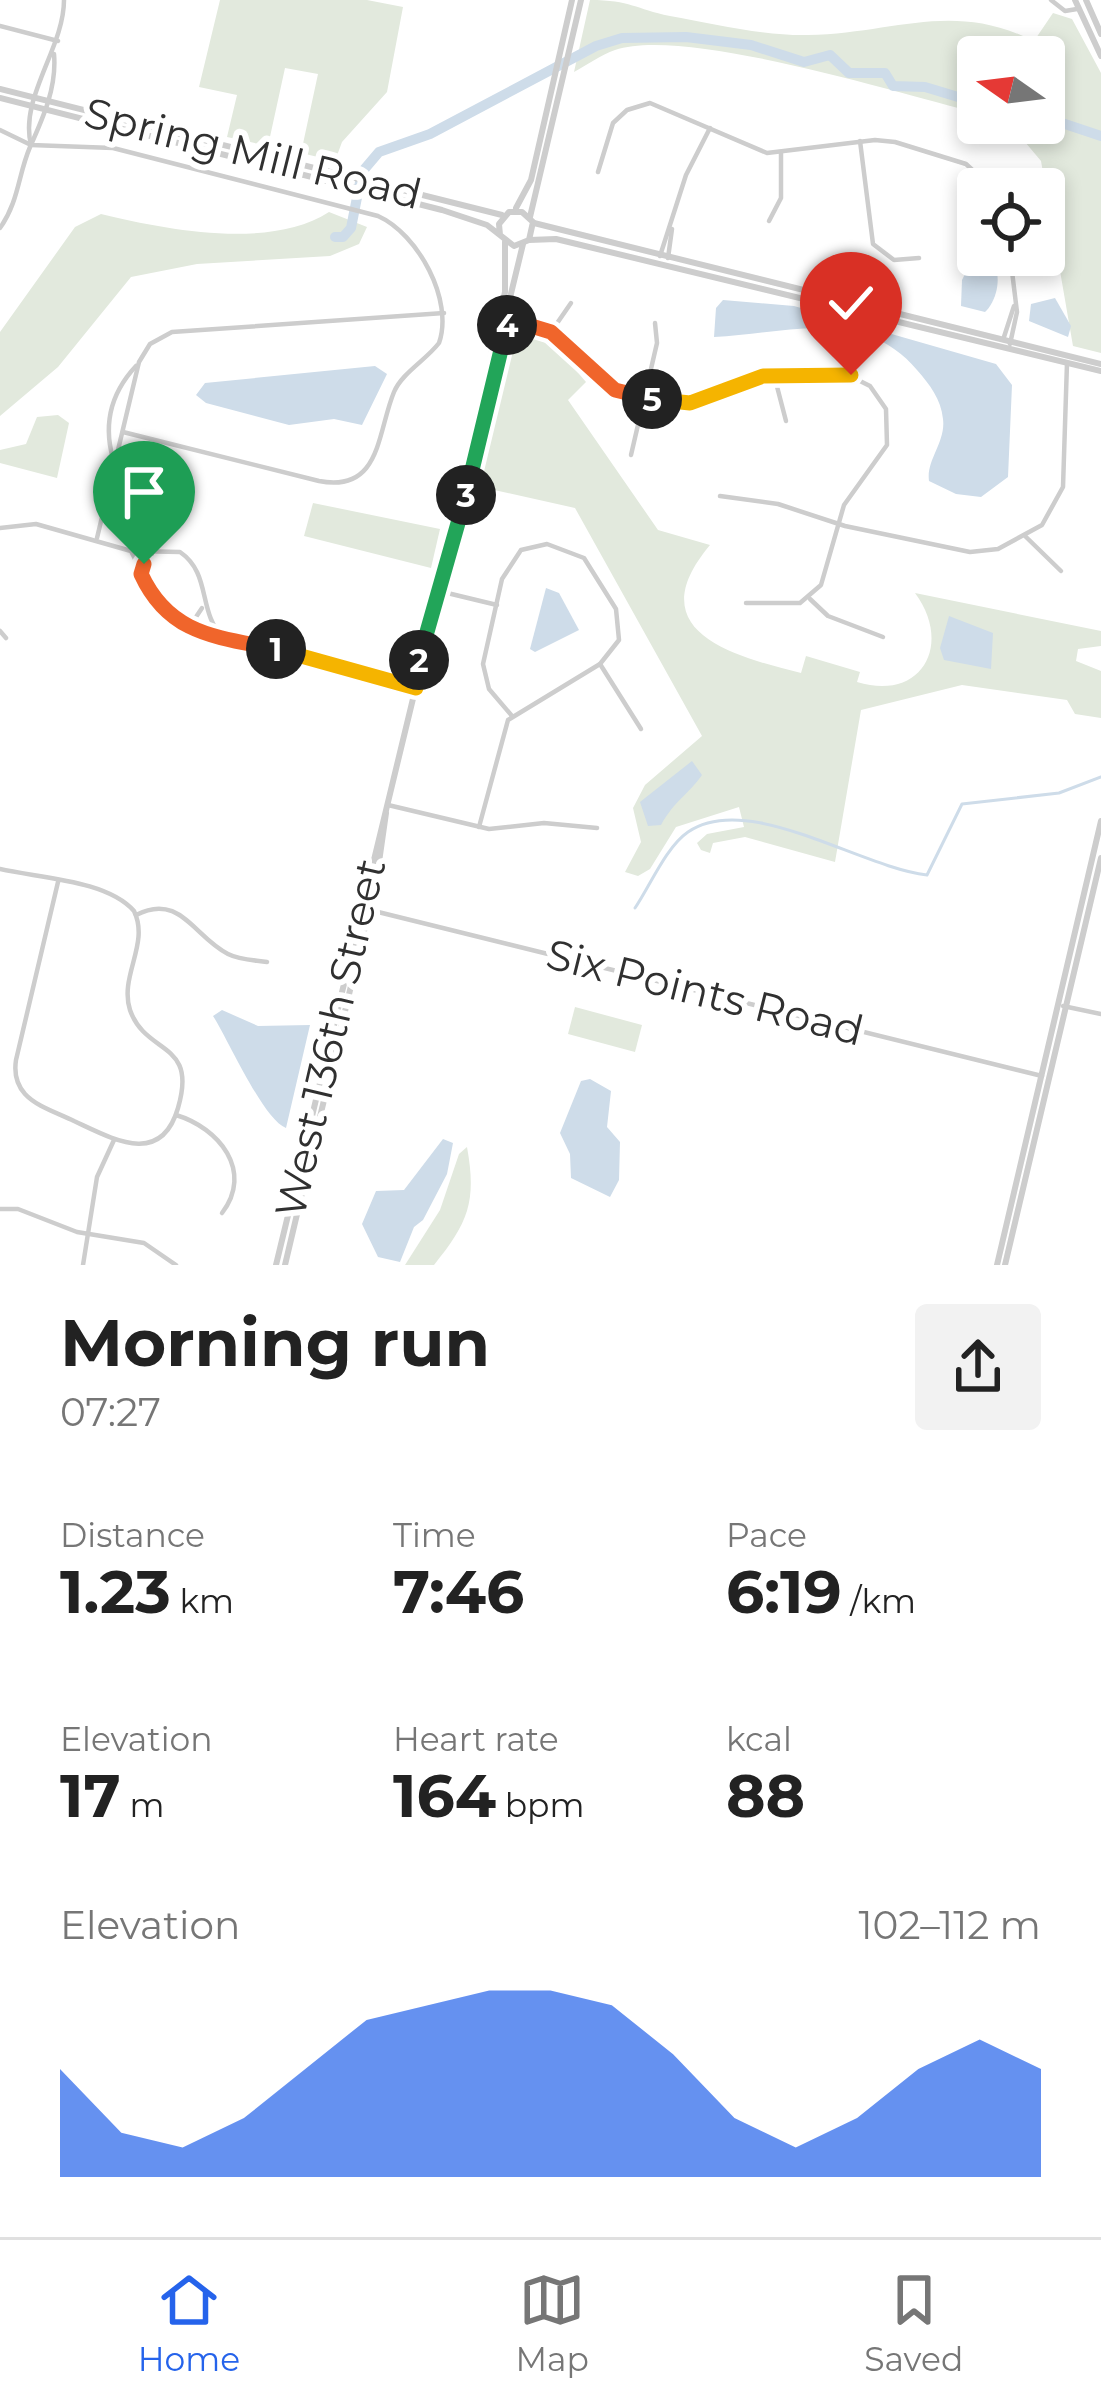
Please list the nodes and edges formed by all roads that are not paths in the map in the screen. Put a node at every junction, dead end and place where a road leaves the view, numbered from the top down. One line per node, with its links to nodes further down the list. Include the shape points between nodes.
1 (64, 0): 7 (street)
2 (577, 0): 22 (street, via 529,189); 23 (street)
3 (1051, 0): 4 (street, via 1065,11)
4 (1080, 2): 6 (street); 9 (street)
5 (0, 26): 7 (street)
6 (1101, 34)
7 (58, 41): 8 (street)
8 (54, 54): 12 (street); 13 (street)
9 (1101, 56)
10 (0, 89): 12 (street, Spring Mill Road)
11 (0, 98): 12 (street, Spring Mill Road)
12 (36, 102): 13 (street, Spring Mill Road); 17 (street)
13 (47, 106): 17 (street); 21 (street, Spring Mill Road)
14 (710, 128): 18 (street, via 749,149); 20 (street, via 661,105 635,106 609,129); 29 (street, via 686,175)
15 (0, 130): 17 (street)
16 (860, 141): 18 (street); 19 (street, via 888,141); 28 (street, via 873,244 894,260)
17 (31, 145): 25 (street, via 17,202); 32 (street, via 112,148 386,220 406,237)
18 (781, 153): 24 (street, via 781,198)
19 (967, 168)
20 (598, 172)
21 (364, 186): 22 (street, Spring Mill Road); 26 (street, Spring Mill Road, via 485,224)
22 (509, 213): 23 (street, Spring Mill Road); 26 (street, West 136th Street)
23 (531, 220): 27 (street, West 136th Street); 29 (street)
24 (769, 221)
25 (0, 228)
26 (503, 239): 27 (street, Spring Mill Road); 33 (street, West 136th Street)
27 (526, 242): 29 (street, via 556,239); 33 (street, West 136th Street)
28 (919, 258)
29 (663, 260): 36 (street)
30 (1012, 276): 36 (street)
31 (571, 303): 35 (street)
32 (444, 313): 38 (street, via 172,332); 43 (street, via 439,343 394,393 376,458 352,480 319,481)
33 (504, 318): 35 (street); 55 (street, West 136th Street)
34 (656, 322): 41 (street)
35 (551, 332): 41 (street, via 608,385)
36 (1006, 344): 37 (street)
37 (1067, 359): 39 (street); 49 (street, via 1063,487 1046,521)
38 (139, 362): 43 (street); 45 (street, via 110,408)
39 (1101, 368)
40 (774, 375): 41 (street, via 681,405); 42 (street); 47 (street, via 851,375 886,409 884,454)
41 (645, 398): 44 (street)
42 (787, 421)
43 (123, 432): 45 (street)
44 (631, 454)
45 (115, 465): 50 (street)
46 (720, 496): 47 (street)
47 (838, 523): 49 (street, via 980,553); 56 (street, via 824,578)
48 (0, 528): 50 (street, via 36,524)
49 (1025, 536): 53 (street)
50 (97, 538): 51 (street)
51 (130, 550): 52 (street); 54 (street)
52 (154, 550): 54 (street); 59 (street, via 192,561)
53 (1060, 571)
54 (141, 574): 60 (street)
55 (440, 590): 58 (street); 66 (street, West 136th Street)
56 (809, 598): 57 (street); 62 (street, via 824,614)
57 (746, 603)
58 (496, 604): 65 (street, via 521,550 547,544 577,552 620,619 619,640); 67 (street, via 483,673)
59 (204, 605): 60 (street, via 194,620); 64 (street)
60 (178, 622): 64 (street)
61 (0, 631): 63 (street)
62 (883, 637)
63 (6, 638)
64 (225, 640): 66 (street)
65 (600, 664): 67 (street); 68 (street)
66 (417, 684): 69 (street, West 136th Street)
67 (512, 716): 71 (street)
68 (641, 729)
69 (387, 809): 71 (street); 76 (street, West 136th Street)
70 (1101, 821): 79 (street)
71 (479, 826): 72 (street)
72 (597, 828)
73 (1101, 858): 79 (street)
74 (0, 869): 75 (street)
75 (58, 882): 77 (street, via 116,896); 83 (street, via 16,1077 35,1102)
76 (364, 909): 81 (street, Six Points Road); 89 (street, West 136th Street); 90 (street, West 136th Street)
77 (136, 915): 78 (street, via 174,910 228,954); 82 (street, via 140,938 128,1004 181,1065)
78 (267, 962)
79 (1062, 1005): 80 (street); 81 (street)
80 (1101, 1014)
81 (1045, 1077): 91 (street)
82 (176, 1115): 83 (street, via 153,1143); 85 (street, via 211,1131 230,1156 235,1183)
83 (114, 1140): 86 (street)
84 (0, 1209): 86 (street)
85 (222, 1214)
86 (88, 1234): 87 (street); 88 (street, via 152,1245)
87 (83, 1265)
88 (176, 1265)
89 (276, 1265)
90 (285, 1265)
91 (1001, 1265)

